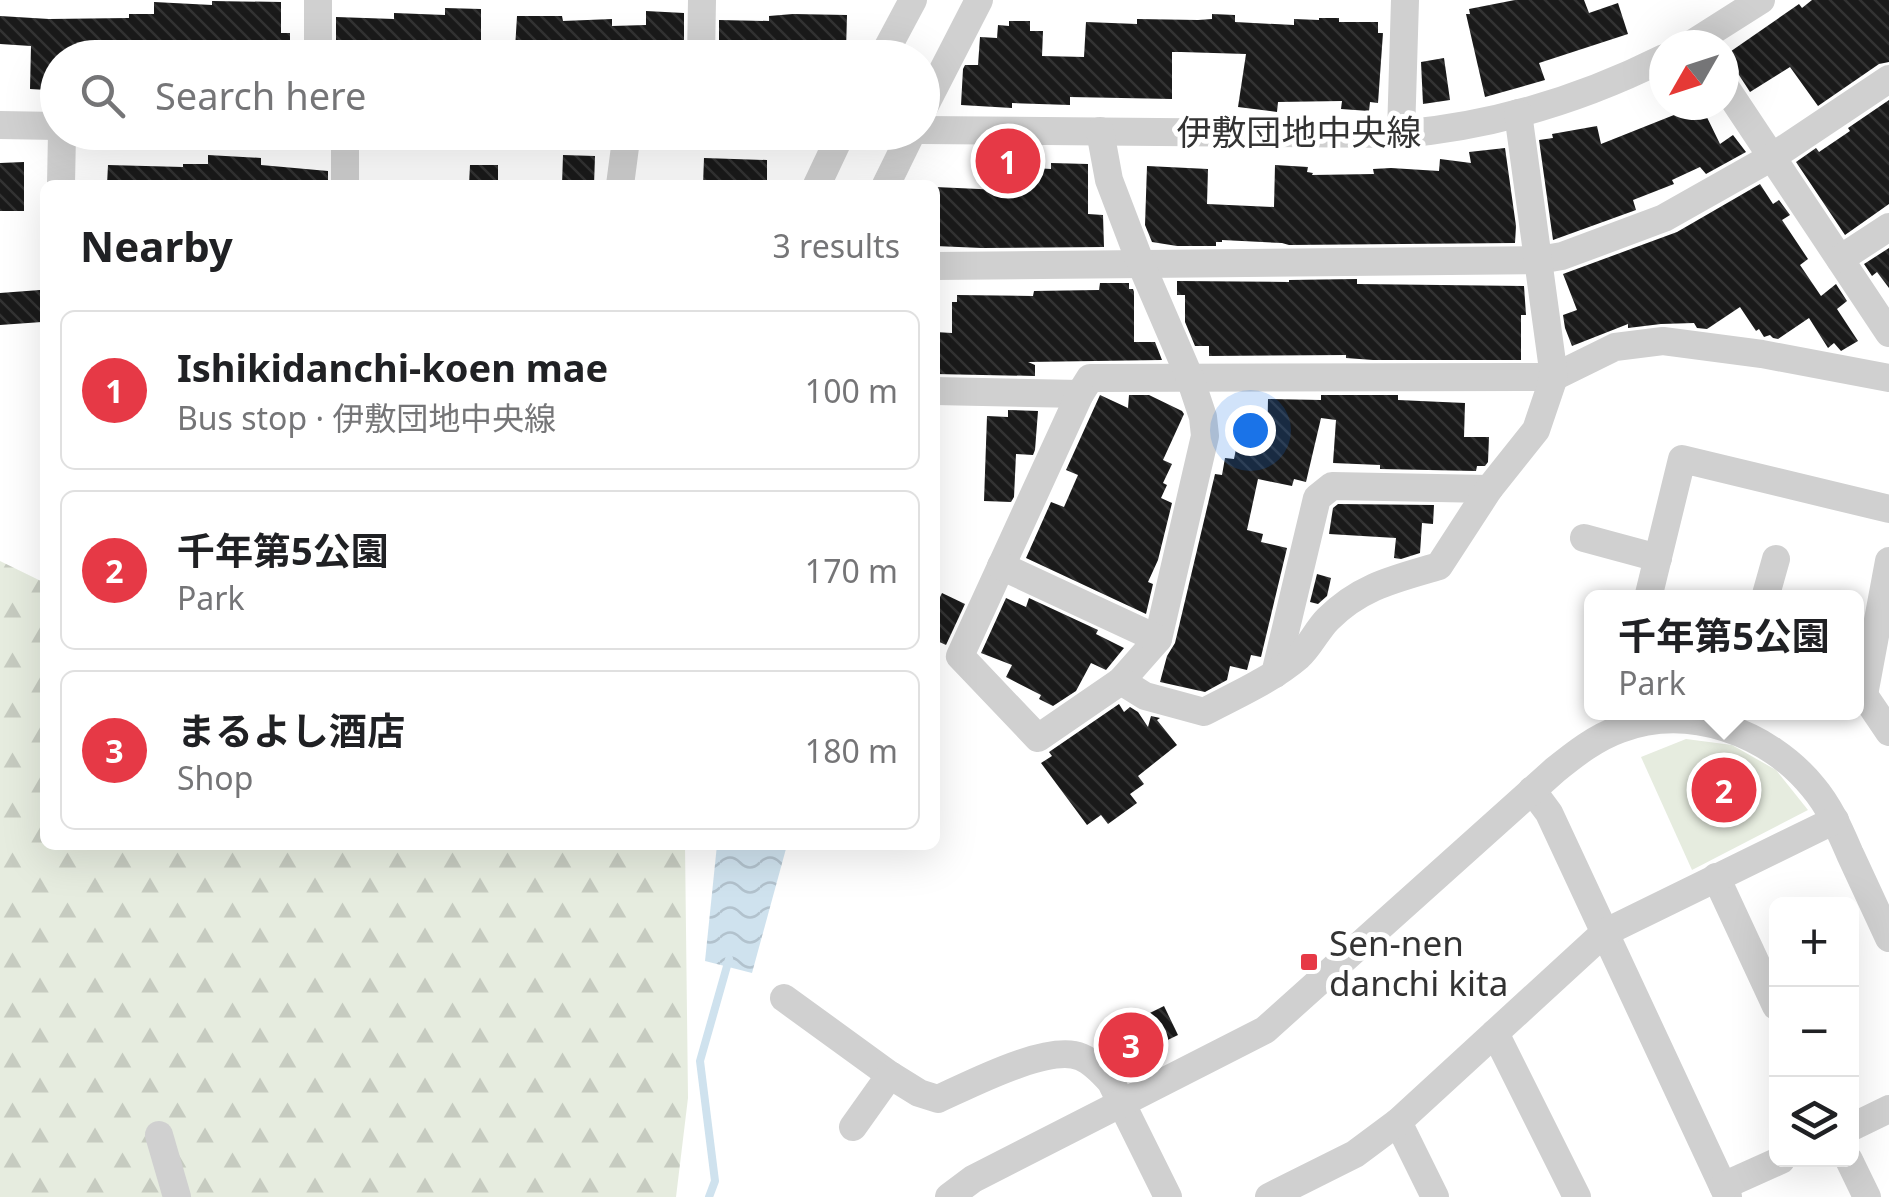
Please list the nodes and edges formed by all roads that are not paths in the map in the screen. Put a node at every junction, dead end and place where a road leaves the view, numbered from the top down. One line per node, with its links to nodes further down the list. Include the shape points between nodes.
1 (318, 0): 8 (street)
2 (702, 0): 9 (street)
3 (912, 0): 10 (street)
4 (978, 0): 12 (street)
5 (1405, 0): 20 (street)
6 (1761, 0): 7 (street)
7 (1715, 30)
8 (318, 40)
9 (701, 40)
10 (891, 40)
11 (1649, 65): 15 (street, 伊敷団地中央線)
12 (940, 75)
13 (1889, 79): 26 (street)
14 (1739, 108): 26 (street)
15 (1518, 113): 20 (street, 伊敷団地中央線); 34 (street)
16 (0, 125): 17 (street)
17 (40, 126)
18 (940, 130): 19 (street, 伊敷団地中央線)
19 (1100, 131): 20 (street, 伊敷団地中央線); 35 (street, via 1109,180)
20 (1401, 134)
21 (62, 150): 27 (street)
22 (345, 150): 28 (street)
23 (625, 150): 29 (street)
24 (833, 150): 30 (street)
25 (903, 150): 31 (street)
26 (1772, 157): 33 (street); 34 (street, via 1664,218)
27 (61, 180)
28 (345, 180)
29 (621, 180)
30 (818, 180)
31 (888, 180)
32 (1889, 227): 33 (street)
33 (1840, 259): 37 (street)
34 (1538, 260): 35 (street); 38 (street)
35 (1140, 264): 36 (street); 39 (street)
36 (940, 266)
37 (1889, 333)
38 (1554, 377): 39 (street); 40 (street, via 1615,346 1663,341); 43 (street, via 1536,430)
39 (1190, 378): 42 (street, via 1090,378); 52 (street, via 1205,436)
40 (1889, 378)
41 (940, 391): 42 (street)
42 (1080, 394): 49 (street)
43 (1489, 488): 53 (street, via 1439,566 1376,584 1352,599); 53 (street, via 1332,486 1318,498)
44 (1889, 509): 46 (street, via 1682,459)
45 (1584, 538): 46 (street)
46 (1658, 558): 50 (street)
47 (1776, 560): 51 (street)
48 (1889, 561): 54 (street)
49 (1001, 566): 52 (street); 55 (street, via 960,656 1038,738)
50 (1650, 590)
51 (1767, 590)
52 (1158, 638): 55 (street)
53 (1275, 674): 55 (street, via 1204,712 1145,696)
54 (1864, 674)
55 (1122, 681)
56 (1864, 698): 57 (street)
57 (1889, 732)
58 (1532, 790): 59 (street, via 1618,729 1682,720 1718,724 1758,741 1790,763); 61 (street); 67 (street, via 1265,1030)
59 (1835, 820): 60 (street); 62 (street)
60 (1716, 877): 61 (street); 63 (street)
61 (1604, 933): 65 (street); 76 (street)
62 (1889, 938)
63 (1769, 991)
64 (784, 998): 66 (street)
65 (1496, 1032): 69 (street); 82 (street)
66 (890, 1074): 67 (street, via 938,1099 1020,1063 1078,1055 1112,1082); 71 (street)
67 (1121, 1102): 78 (street, via 973,1178); 79 (street)
68 (1889, 1109): 70 (street)
69 (1398, 1122): 75 (street); 81 (street)
70 (1859, 1123)
71 (853, 1128)
72 (159, 1134): 77 (street)
73 (1769, 1166): 76 (street)
74 (1852, 1167): 83 (street)
75 (1300, 1190): 80 (street)
76 (1725, 1192)
77 (177, 1197)
78 (950, 1197)
79 (1168, 1197)
80 (1269, 1197)
81 (1435, 1197)
82 (1577, 1197)
83 (1867, 1197)

